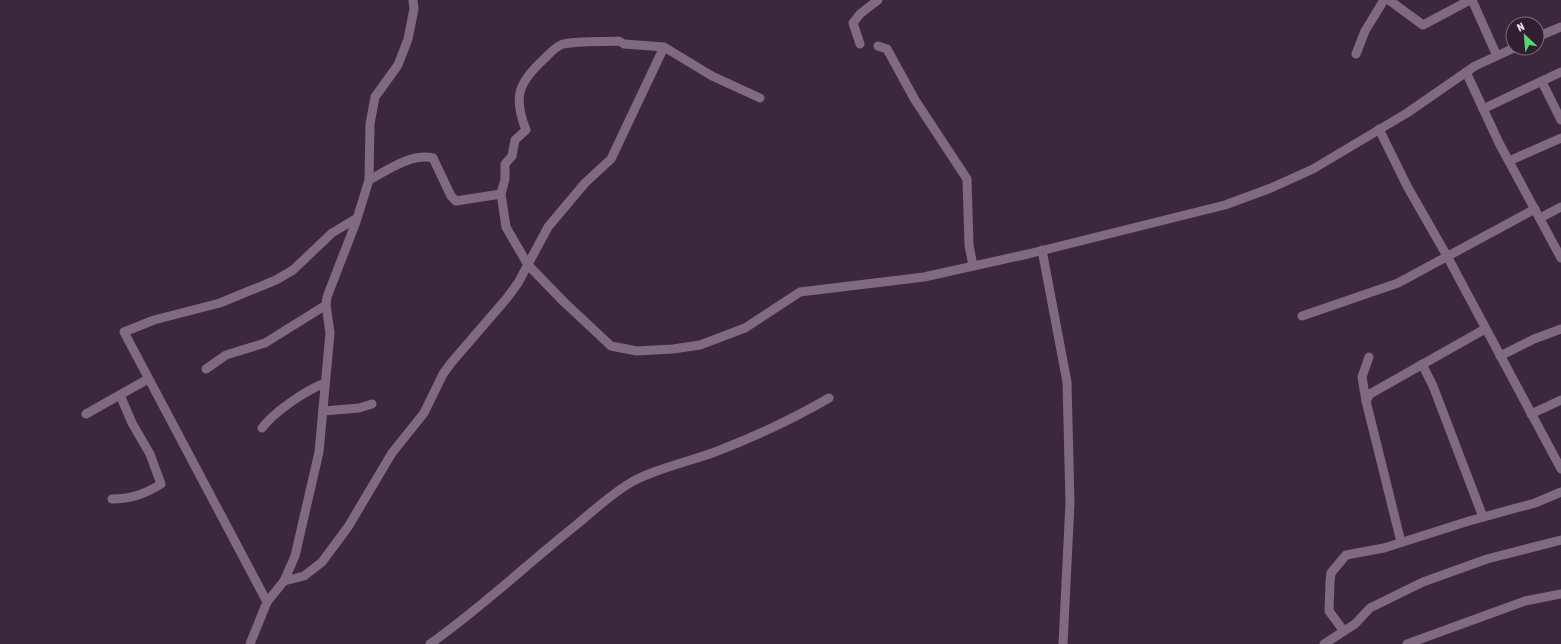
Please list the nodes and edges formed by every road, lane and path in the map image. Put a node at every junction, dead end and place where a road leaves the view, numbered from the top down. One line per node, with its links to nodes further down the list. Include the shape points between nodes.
1 (413, 0): 23 (street, via 414,9 408,39 398,65 375,97 372,108)
2 (878, 0): 8 (street, via 853,23)
3 (1384, 0): 12 (street, via 1365,31)
4 (1389, 0): 5 (street, via 1423,25)
5 (1471, 0): 13 (street)
6 (1561, 27): 7 (street)
7 (1545, 34)
8 (860, 44)
9 (878, 46): 33 (street, via 887,49 915,100 967,178 969,246)
10 (664, 47): 17 (street, via 712,76); 24 (street, via 624,44 619,41 562,44 551,52 530,72 520,90 519,112 526,130 515,140 512,156 505,164); 32 (street, via 611,159 585,183 548,227)
11 (1505, 52): 13 (street)
12 (1356, 54)
13 (1497, 56): 14 (street)
14 (1466, 72): 18 (street); 20 (street)
15 (1561, 72): 16 (street)
16 (1542, 82): 18 (street); 19 (street)
17 (760, 98)
18 (1483, 109): 22 (street)
19 (1561, 120)
20 (1379, 129): 29 (street, via 1313,169 1225,205); 30 (street, via 1407,186)
21 (1561, 138): 22 (street)
22 (1509, 161): 26 (street)
23 (369, 180): 24 (street, via 414,158 425,156 433,158 451,196 456,201); 27 (street)
24 (501, 194): 32 (street, via 506,227)
25 (1561, 206): 28 (street)
26 (1535, 209): 28 (street); 30 (street)
27 (357, 218): 34 (street); 42 (street, via 332,233 293,270 276,280 220,303 154,320 124,332)
28 (1540, 218): 31 (street)
29 (1042, 250): 33 (street); 65 (street, via 1067,382 1070,503)
30 (1447, 256): 35 (street, via 1398,283); 36 (street)
31 (1561, 258)
32 (528, 265): 33 (street, via 611,346 637,351 700,345 745,328 800,292 924,277); 59 (street, via 507,298 447,368 424,413 392,453 348,527 322,562 304,576)
33 (973, 266)
34 (326, 305): 41 (street, via 265,343 226,356); 43 (street, via 330,333)
35 (1302, 316)
36 (1485, 329): 38 (street); 40 (street)
37 (1561, 329): 38 (street)
38 (1500, 356): 51 (street)
39 (1369, 357): 47 (street, via 1362,376)
40 (1422, 364): 47 (street, via 1370,394); 56 (street, via 1433,386)
41 (206, 369)
42 (148, 379): 44 (street); 61 (street)
43 (325, 383): 49 (street); 52 (street, via 282,408)
44 (120, 395): 50 (street); 55 (street, via 150,454 161,484 147,493)
45 (829, 398): 64 (street, via 761,433 640,478 618,491)
46 (1561, 400): 51 (street)
47 (1366, 401): 58 (street)
48 (372, 404): 49 (street)
49 (323, 411): 59 (street, via 319,452 295,556)
50 (86, 414)
51 (1531, 414): 53 (street)
52 (262, 428)
53 (1561, 469)
54 (1561, 492): 56 (street, via 1535,503)
55 (112, 499)
56 (1483, 517): 58 (street)
57 (1561, 540): 62 (street, via 1506,553 1423,582 1370,608 1355,624)
58 (1401, 542): 62 (street, via 1346,555 1336,565 1331,573 1329,611)
59 (284, 581): 61 (street)
60 (1561, 594): 67 (street, via 1525,601)
61 (267, 602): 63 (street)
62 (1343, 630): 66 (street)
63 (250, 644)
64 (430, 644)
65 (1063, 644)
66 (1324, 644)
67 (1407, 644)

